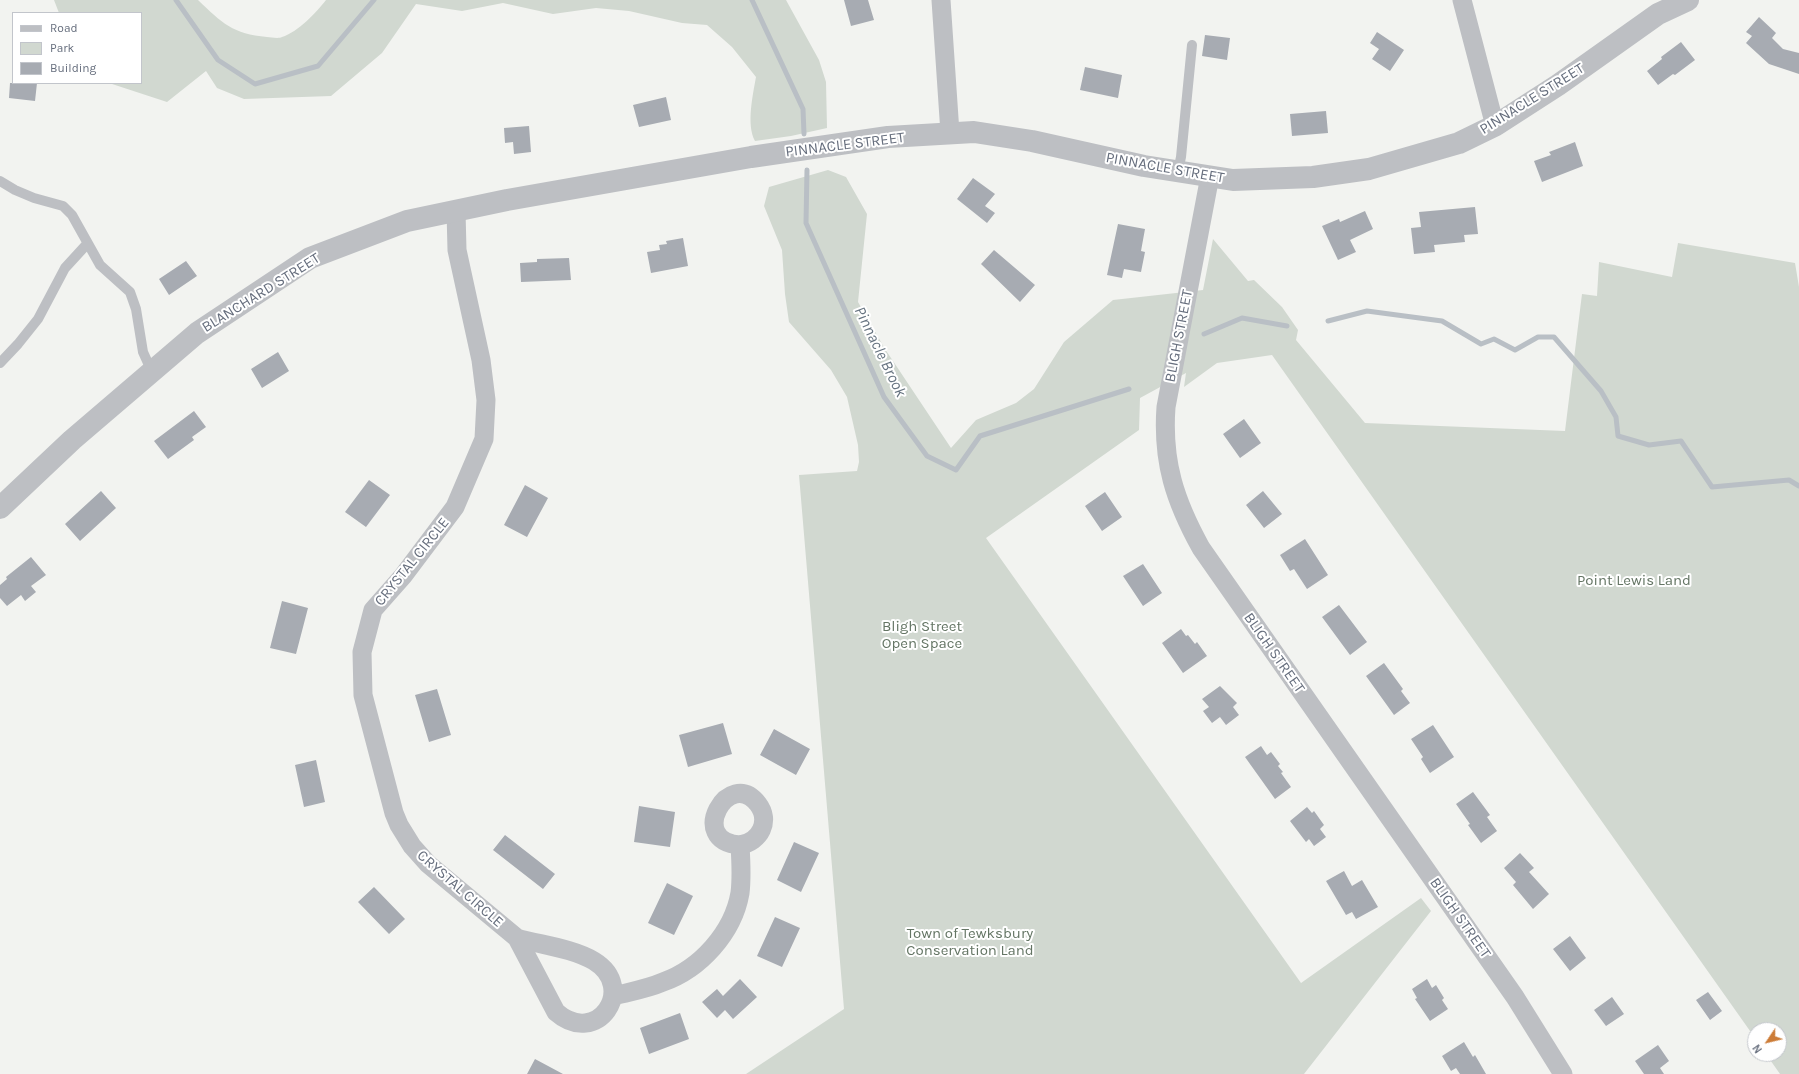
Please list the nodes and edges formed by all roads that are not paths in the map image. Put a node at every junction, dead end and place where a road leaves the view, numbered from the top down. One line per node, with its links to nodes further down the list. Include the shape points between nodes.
1 (941, 0): 6 (street)
2 (1462, 0): 5 (street)
3 (1688, 0): 5 (street, PINNACLE STREET, via 1658,14)
4 (1192, 45): 7 (lane)
5 (1495, 126): 8 (street, PINNACLE STREET, via 1459,143 1370,169 1313,177 1233,180)
6 (950, 133): 7 (street, PINNACLE STREET, via 974,132 1032,141); 10 (street, PINNACLE STREET, via 888,137 751,157)
7 (1178, 171): 8 (street, PINNACLE STREET)
8 (1210, 176): 19 (street, BLIGH STREET, via 1166,407 1164,431 1174,492 1201,548 1515,997)
9 (0, 181): 12 (lane, via 34,198 63,206 72,215)
10 (603, 184): 11 (street, BLANCHARD STREET)
11 (456, 211): 14 (street, BLANCHARD STREET, via 407,221 310,258 197,333); 17 (street, CRYSTAL CIRCLE, via 457,250 481,360 486,400 484,439 455,507 412,566 373,610 362,652 363,695 394,813 405,836 428,864)
12 (87, 244): 13 (lane, via 65,268 38,319); 14 (lane, via 100,265 130,292 136,309 143,352)
13 (0, 363)
14 (152, 372): 15 (street, BLANCHARD STREET, via 72,440)
15 (0, 508)
16 (740, 845): 18 (street, via 742,872 738,903 727,927 707,954 693,967 662,983)
17 (517, 938): 18 (street, CRYSTAL CIRCLE, via 569,952 603,967 613,986); 18 (street, CRYSTAL CIRCLE, via 549,1001 564,1019 585,1024 595,1020 604,1014)
18 (613, 996)
19 (1564, 1074)

